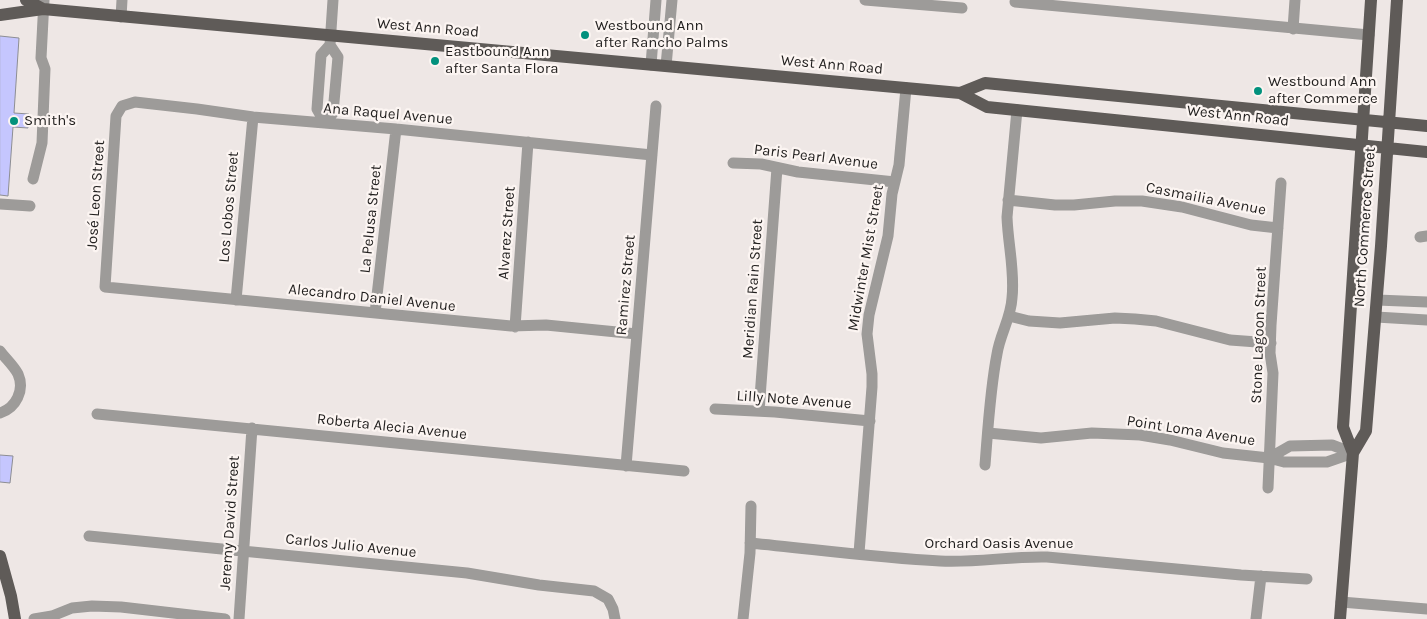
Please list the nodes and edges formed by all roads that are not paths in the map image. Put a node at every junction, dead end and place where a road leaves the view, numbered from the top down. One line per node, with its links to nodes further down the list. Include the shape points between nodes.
1 (26, 0): 12 (main road, West Ann Road)
2 (122, 0): 15 (street)
3 (334, 0): 18 (street)
4 (656, 0): 19 (street)
5 (672, 0): 20 (street)
6 (865, 0): 13 (street)
7 (1295, 0): 16 (street)
8 (1371, 0): 17 (main road, North Commerce Street)
9 (1397, 0): 28 (main road, North Commerce Street)
10 (1015, 2): 11 (street)
11 (1057, 3): 16 (street)
12 (43, 5): 14 (main road, West Ann Road); 15 (main road, West Ann Road); 39 (street, via 42,143)
13 (962, 8)
14 (0, 15)
15 (121, 17): 18 (main road, West Ann Road)
16 (1294, 29): 17 (street)
17 (1369, 35): 27 (main road, North Commerce Street)
18 (331, 40): 19 (main road, West Ann Road); 29 (street, via 338,57 333,113); 29 (street, via 321,55 317,104)
19 (651, 65): 20 (main road, West Ann Road)
20 (666, 66): 21 (main road, West Ann Road)
21 (906, 88): 22 (main road, West Ann Road); 40 (street, Midwinter Mist Street)
22 (960, 93): 25 (main road, West Ann Road, via 987,108); 27 (main road, West Ann Road, via 985,83)
23 (122, 106): 26 (street, Ana Raquel Avenue, via 135,102); 46 (street, José Leon Street, via 116,116)
24 (656, 106): 36 (street, Ramirez Street)
25 (1016, 110): 33 (main road, West Ann Road); 42 (street)
26 (253, 117): 29 (street, Ana Raquel Avenue); 47 (street, Los Lobos Street)
27 (1364, 119): 28 (main road, West Ann Road); 33 (main road, North Commerce Street)
28 (1389, 122): 30 (main road, West Ann Road); 34 (main road, North Commerce Street)
29 (325, 123): 31 (street, Ana Raquel Avenue)
30 (1427, 126)
31 (396, 129): 32 (street, Ana Raquel Avenue); 50 (street, La Pelusa Street)
32 (528, 142): 36 (street, Ana Raquel Avenue); 54 (street, Alvarez Street)
33 (1363, 146): 34 (main road, West Ann Road); 65 (main road, North Commerce Street, via 1344,427)
34 (1387, 148): 35 (main road, West Ann Road); 48 (main road, North Commerce Street)
35 (1427, 152)
36 (652, 155): 55 (street, Ramirez Street)
37 (733, 162): 38 (street, Paris Pearl Avenue)
38 (777, 168): 40 (street, Paris Pearl Avenue); 59 (street, Meridian Rain Street)
39 (32, 179)
40 (895, 182): 62 (street, Midwinter Mist Street, via 888,236 867,334 872,374)
41 (1281, 183): 45 (street, Stone Lagoon Street)
42 (1008, 200): 45 (street, Casmailia Avenue, via 1064,205 1142,201); 51 (street, via 1013,291)
43 (0, 204): 44 (street)
44 (30, 206)
45 (1278, 228): 56 (street, Stone Lagoon Street)
46 (105, 287): 47 (street, Alecandro Daniel Avenue)
47 (236, 300): 50 (street, Alecandro Daniel Avenue)
48 (1377, 300): 49 (street); 52 (main road, North Commerce Street)
49 (1427, 302)
50 (376, 313): 54 (street, Alecandro Daniel Avenue)
51 (1009, 316): 56 (street, via 1060,323 1136,318 1230,340); 64 (street, via 994,366)
52 (1376, 317): 53 (street); 65 (main road, North Commerce Street, via 1366,431)
53 (1427, 320)
54 (515, 327): 55 (street, Alecandro Daniel Avenue, via 546,325)
55 (637, 334): 68 (street, Ramirez Street)
56 (1270, 342): 66 (street, Stone Lagoon Street)
57 (0, 352): 60 (street, via 21,383 13,408)
58 (714, 409): 59 (street, Lilly Note Avenue)
59 (759, 412): 62 (street, Lilly Note Avenue)
60 (0, 413)
61 (98, 414): 63 (street, Roberta Alecia Avenue)
62 (870, 421): 75 (street, Midwinter Mist Street)
63 (252, 428): 68 (street, Roberta Alecia Avenue); 74 (street, Jeremy David Street)
64 (988, 433): 66 (street, Point Loma Avenue, via 1041,438 1092,433 1140,435 1223,453); 67 (street)
65 (1353, 453): 66 (street, Point Loma Avenue, via 1327,462 1284,462); 66 (street, Point Loma Avenue, via 1332,445 1290,446); 79 (main road, North Commerce Street)
66 (1269, 458): 70 (street, Stone Lagoon Street)
67 (985, 465)
68 (626, 466): 69 (street, Roberta Alecia Avenue)
69 (684, 471)
70 (1268, 488)
71 (751, 506): 73 (street)
72 (89, 536): 74 (street, Carlos Julio Avenue)
73 (750, 543): 75 (street, Orchard Oasis Avenue); 87 (street)
74 (242, 551): 85 (street, Jeremy David Street); 86 (street, Carlos Julio Avenue, via 467,573 594,591 608,599)
75 (859, 554): 77 (street, Orchard Oasis Avenue, via 979,562 1047,557)
76 (0, 556): 82 (main road)
77 (1260, 576): 78 (street, Orchard Oasis Avenue); 88 (street)
78 (1307, 578)
79 (1341, 602): 80 (street); 89 (main road, North Commerce Street)
80 (1427, 609)
81 (71, 614): 83 (street); 84 (street, via 84,607 106,606)
82 (15, 619)
83 (34, 619)
84 (225, 619)
85 (238, 619)
86 (615, 619)
87 (743, 619)
88 (1256, 619)
89 (1340, 619)

